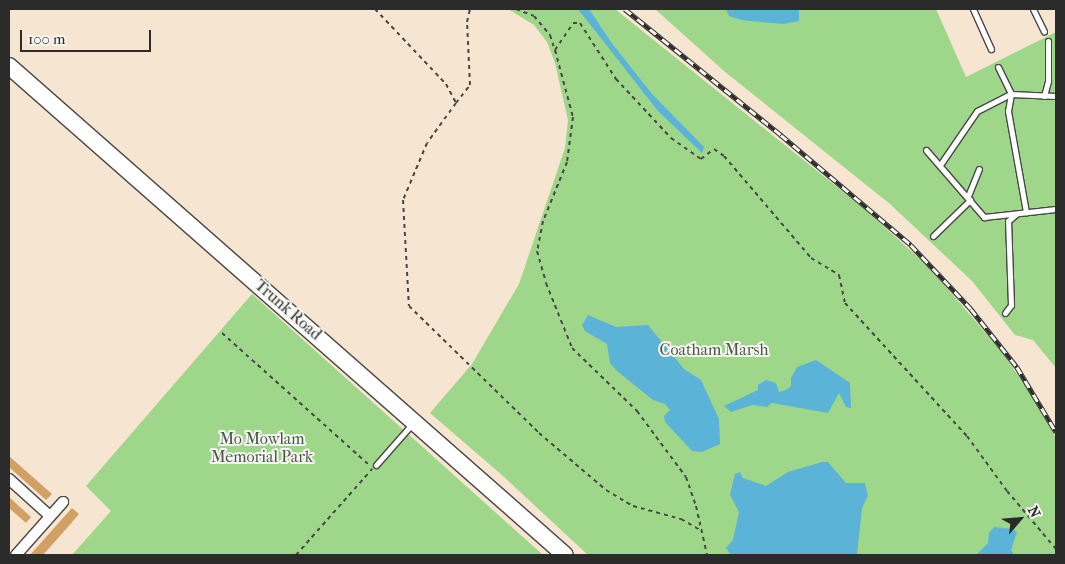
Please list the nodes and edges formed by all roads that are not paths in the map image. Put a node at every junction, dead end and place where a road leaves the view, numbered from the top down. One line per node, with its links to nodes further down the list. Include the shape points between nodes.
1 (973, 9): 5 (lane)
2 (1032, 9): 3 (lane)
3 (1044, 32)
4 (1048, 42): 9 (lane, via 1049,73)
5 (991, 49)
6 (9, 66): 20 (main road, Trunk Road)
7 (998, 67): 8 (lane)
8 (1011, 94): 9 (lane); 12 (lane, via 977,111); 16 (lane, via 1008,111)
9 (1044, 96): 10 (lane)
10 (1056, 96)
11 (926, 150): 12 (lane)
12 (940, 165): 14 (lane)
13 (980, 170): 14 (lane)
14 (969, 199): 17 (lane, via 984,217); 18 (lane)
15 (1056, 209): 16 (lane)
16 (1026, 212): 17 (lane)
17 (1018, 213): 19 (lane, via 1008,221 1011,305)
18 (933, 236)
19 (1005, 313)
20 (415, 420): 21 (lane); 26 (main road, Trunk Road)
21 (374, 467)
22 (9, 480): 24 (street)
23 (63, 502): 24 (street)
24 (50, 516): 25 (street)
25 (16, 555)
26 (565, 555)

